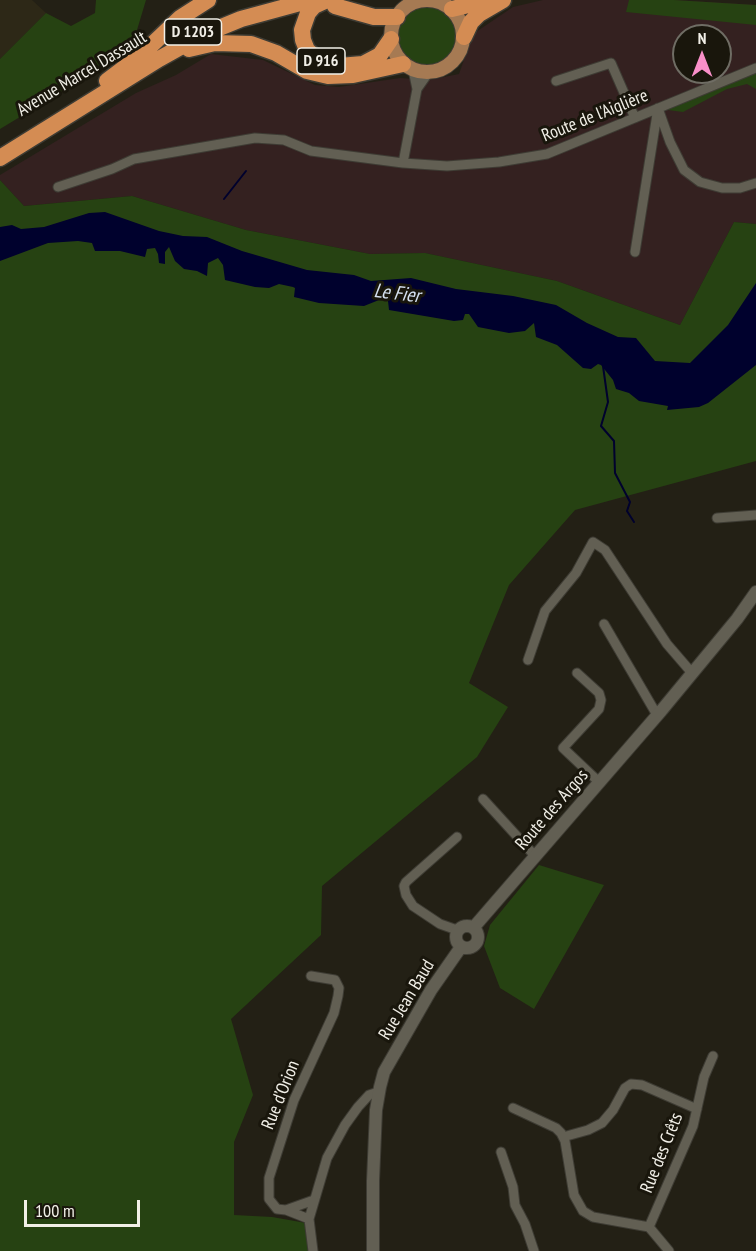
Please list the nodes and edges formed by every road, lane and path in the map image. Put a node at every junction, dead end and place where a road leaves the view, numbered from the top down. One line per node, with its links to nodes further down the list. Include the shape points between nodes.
1 (208, 0): 16 (highway, via 180,18)
2 (286, 0): 16 (highway, Avenue Marcel Dassault / D 1203, via 204,26)
3 (311, 0): 15 (highway, Avenue Marcel Dassault / D 1203, via 212,30)
4 (433, 0): 8 (main road); 9 (main road)
5 (489, 0): 9 (highway)
6 (503, 0): 10 (highway, via 478,14)
7 (331, 3): 8 (highway, D 916, via 374,17); 11 (highway, D 916, via 311,10 303,26 304,45 315,58 339,66 363,64 380,55)
8 (405, 7): 11 (main road, via 392,27)
9 (452, 9): 10 (main road, via 461,22)
10 (464, 37): 14 (main road, via 454,61 442,70)
11 (391, 39): 12 (main road, via 394,53)
12 (408, 67): 14 (main road); 15 (highway, via 328,76 307,71 268,49 225,42 183,51); 18 (street)
13 (756, 68): 19 (street, Route de l'Aiglière)
14 (429, 72): 18 (street)
15 (132, 77): 22 (highway, Avenue Marcel Dassault / D 1203)
16 (107, 81): 21 (highway, Avenue Marcel Dassault / D 1203)
17 (556, 81): 20 (street, via 611,63)
18 (417, 89): 23 (street)
19 (658, 108): 20 (street, Route de l'Aiglière); 24 (street, via 684,170 700,182 722,188); 26 (street)
20 (635, 118): 23 (street, Route de l'Aiglière, via 547,154 447,166)
21 (0, 146)
22 (0, 158)
23 (403, 163): 25 (street, Route de l'Aiglière, via 311,151 284,140 255,138 134,159)
24 (756, 183)
25 (58, 187)
26 (635, 252)
27 (756, 515): 28 (street)
28 (717, 518)
29 (756, 592): 34 (street, Route des Argos)
30 (643, 619): 34 (street)
31 (604, 624): 35 (street)
32 (528, 660): 34 (street, via 545,611 576,573 593,542 605,550)
33 (577, 673): 36 (street, via 599,693 601,700 599,709 563,748)
34 (690, 676): 35 (street, Route des Argos)
35 (657, 715): 36 (street, Route des Argos)
36 (600, 783): 39 (street, Route des Argos)
37 (483, 799): 39 (street)
38 (458, 837): 41 (street, via 404,886 413,906)
39 (536, 856): 40 (street, Route des Argos)
40 (474, 927): 41 (street, via 464,925); 42 (street, via 479,936 476,944)
41 (457, 930): 42 (street, via 455,936)
42 (461, 947): 45 (street, Rue Jean Baud, via 384,1072)
43 (311, 976): 51 (street, Rue d’Orion, via 335,980 339,996 294,1100 269,1178 269,1198 277,1209)
44 (713, 1056): 47 (street, Rue des Crêts)
45 (378, 1092): 50 (street, via 369,1095 345,1125 327,1158); 55 (street, Rue Jean Baud)
46 (513, 1108): 48 (street, via 555,1128)
47 (697, 1109): 48 (street, via 631,1084 602,1123); 53 (street, Rue des Crêts)
48 (563, 1137): 53 (street, via 580,1208 593,1217)
49 (501, 1152): 56 (street, via 517,1212)
50 (314, 1200): 51 (street); 52 (street)
51 (286, 1210): 52 (street)
52 (309, 1219): 54 (street)
53 (649, 1227): 57 (street)
54 (313, 1251)
55 (373, 1251)
56 (534, 1251)
57 (669, 1251)

